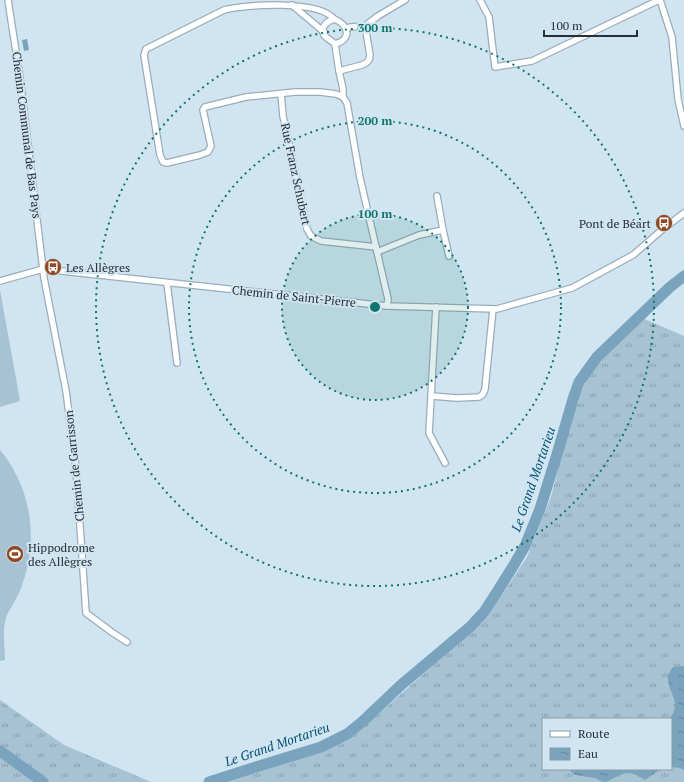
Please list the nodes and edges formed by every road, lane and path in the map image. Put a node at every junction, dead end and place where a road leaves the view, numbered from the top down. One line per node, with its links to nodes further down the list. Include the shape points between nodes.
1 (8, 0): 20 (street, Chemin Communal de Bas Pays)
2 (405, 0): 7 (street)
3 (480, 0): 4 (street, via 489,17 495,67 532,61)
4 (659, 0): 14 (street, via 672,37 678,100)
5 (291, 5): 6 (street, via 315,8 330,14); 9 (street); 12 (street, via 272,4 224,10 146,49 144,55 160,155 167,164 208,152 211,146 203,110 205,107 246,97)
6 (334, 19): 8 (street); 9 (street, via 328,21)
7 (365, 26): 8 (street); 11 (street, via 369,60 362,65)
8 (346, 28): 10 (street, via 345,39)
9 (324, 32): 10 (street)
10 (335, 44): 11 (street)
11 (339, 71): 13 (street)
12 (281, 94): 13 (street, via 320,92); 18 (street, Rue Franz Schubert, via 283,116 307,229 311,236 321,241)
13 (343, 97): 18 (street, via 347,103)
14 (684, 126)
15 (437, 196): 17 (street)
16 (684, 213): 25 (street, Chemin de Saint-Pierre, via 633,255 572,288)
17 (443, 230): 18 (street, via 419,235); 19 (street)
18 (376, 250): 23 (street, via 388,299)
19 (449, 256)
20 (44, 270): 21 (street, Chemin de Saint-Pierre); 22 (street, Chemin de Saint-Pierre); 29 (street, Chemin de Garrisson, via 66,391 76,468 86,613)
21 (0, 281)
22 (167, 283): 23 (street, Chemin de Saint-Pierre); 26 (street)
23 (387, 306): 24 (street, Chemin de Saint-Pierre)
24 (436, 307): 25 (street, Chemin de Saint-Pierre); 27 (street)
25 (493, 309): 27 (street, via 483,394 479,397 457,398)
26 (177, 363)
27 (430, 396): 28 (street, via 429,433)
28 (445, 463)
29 (127, 642)

